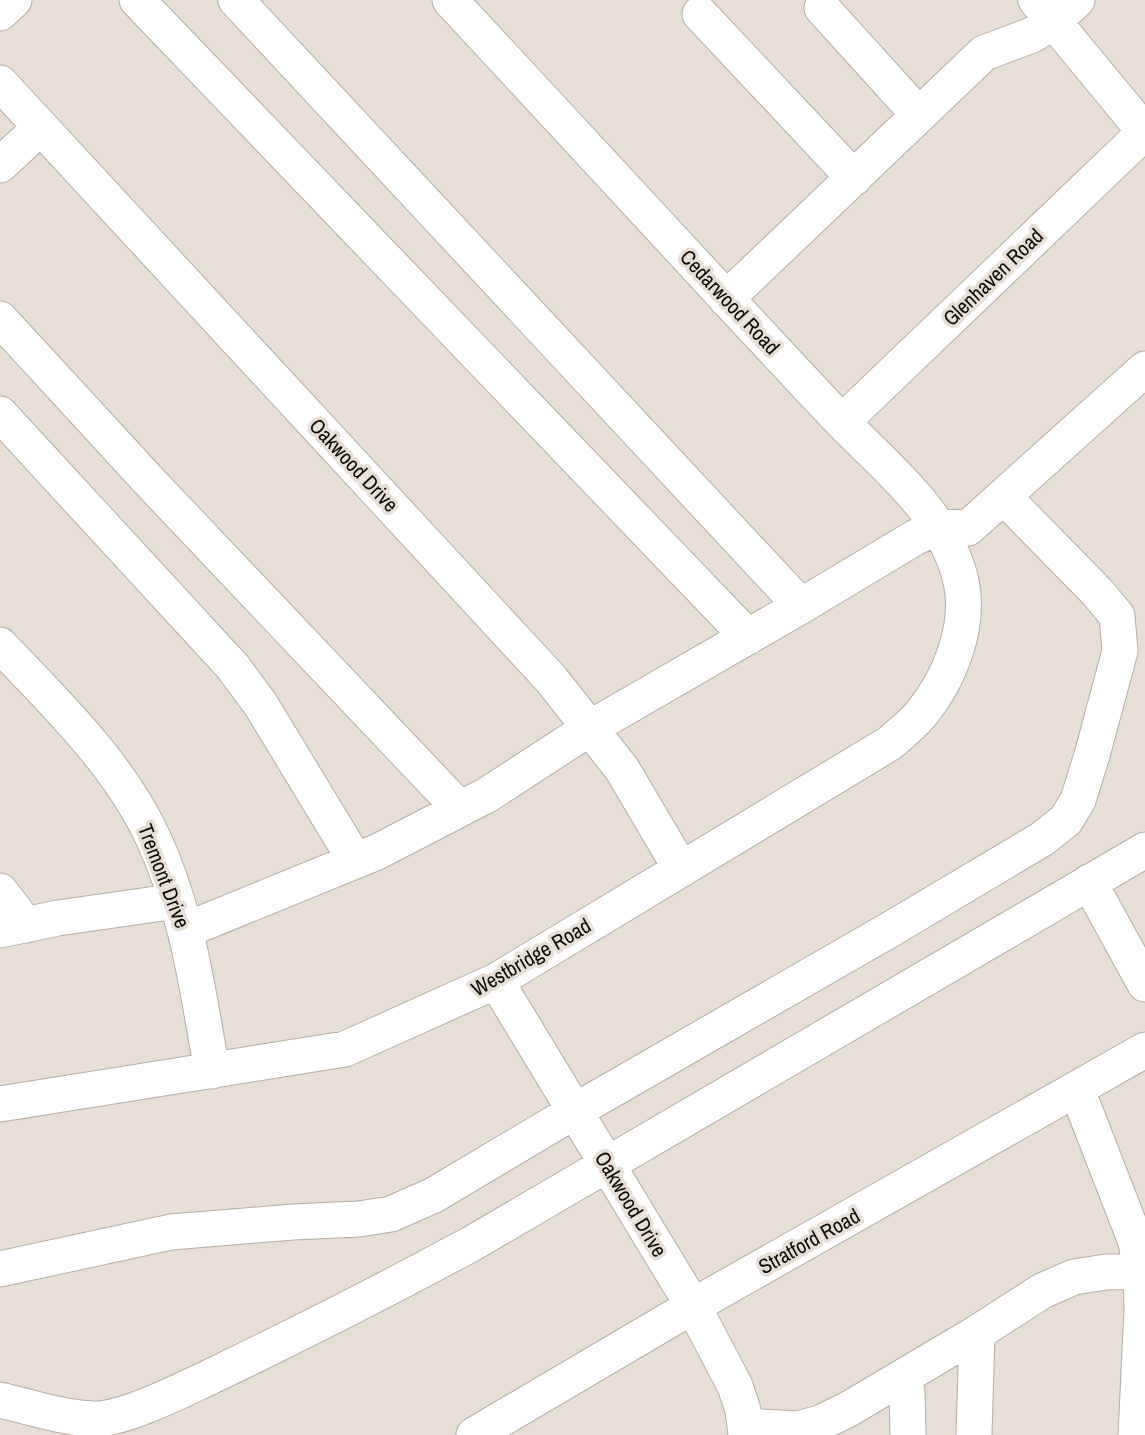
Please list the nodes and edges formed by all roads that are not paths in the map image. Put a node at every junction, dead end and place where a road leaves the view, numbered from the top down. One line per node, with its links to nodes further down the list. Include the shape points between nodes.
1 (14, 0): 7 (street)
2 (137, 0): 24 (street)
3 (236, 0): 22 (street)
4 (450, 0): 15 (street, Cedarwood Road)
5 (1056, 7): 10 (street, via 1032,35 985,53); 12 (street)
6 (822, 8): 10 (street)
7 (0, 13)
8 (700, 14): 14 (street)
9 (0, 83): 11 (street, Oakwood Drive)
10 (919, 115): 14 (street)
11 (41, 127): 13 (street); 26 (street, Oakwood Drive, via 551,679)
12 (1145, 132): 19 (street, Glenhaven Road)
13 (0, 165)
14 (854, 178): 15 (street)
15 (726, 299): 19 (street, Cedarwood Road)
16 (0, 319): 27 (street)
17 (1145, 369): 20 (street)
18 (0, 414): 29 (street, via 233,667)
19 (842, 422): 21 (street, Cedarwood Road, via 916,496)
20 (1004, 497): 21 (street, via 968,528); 41 (street, via 1117,616 1120,651 1078,800 1066,820 891,929)
21 (939, 527): 22 (street); 23 (street, Cedarwood Road, via 961,583)
22 (801, 606): 24 (street)
23 (960, 627): 30 (street, Westbridge Road, via 940,688 920,716 890,743)
24 (748, 637): 26 (street)
25 (0, 645): 33 (street, Tremont Drive, via 80,730 125,790 154,838)
26 (590, 727): 27 (street); 30 (street, Oakwood Drive, via 622,769)
27 (460, 809): 29 (street)
28 (1145, 850): 31 (street)
29 (355, 860): 33 (street)
30 (681, 869): 35 (street, Westbridge Road)
31 (1089, 882): 36 (street); 42 (street)
32 (0, 891): 34 (street)
33 (182, 916): 34 (street, via 58,918); 38 (street, Tremont Drive)
34 (13, 928)
35 (496, 981): 38 (street, Westbridge Road, via 345,1049); 41 (street, Oakwood Drive)
36 (1145, 984)
37 (1145, 1050): 39 (street, Stratford Road)
38 (212, 1071): 40 (street, Westbridge Road)
39 (1077, 1090): 43 (street); 45 (street, Stratford Road)
40 (0, 1104)
41 (575, 1111): 42 (street, Oakwood Drive); 44 (street, via 434,1195 391,1214 171,1233)
42 (606, 1165): 45 (street, Oakwood Drive); 48 (street, via 387,1290 168,1396 113,1417 95,1419)
43 (1140, 1250): 46 (street, via 1105,1272 1074,1277 1042,1291); 53 (street)
44 (0, 1269)
45 (693, 1306): 49 (street, Oakwood Drive, via 735,1386); 50 (street, Stratford Road)
46 (977, 1333): 47 (street); 52 (street)
47 (901, 1378): 49 (street, via 820,1423 798,1429); 51 (street, via 907,1391)
48 (0, 1400)
49 (746, 1430)
50 (474, 1435)
51 (908, 1435)
52 (974, 1435)
53 (1136, 1435)

